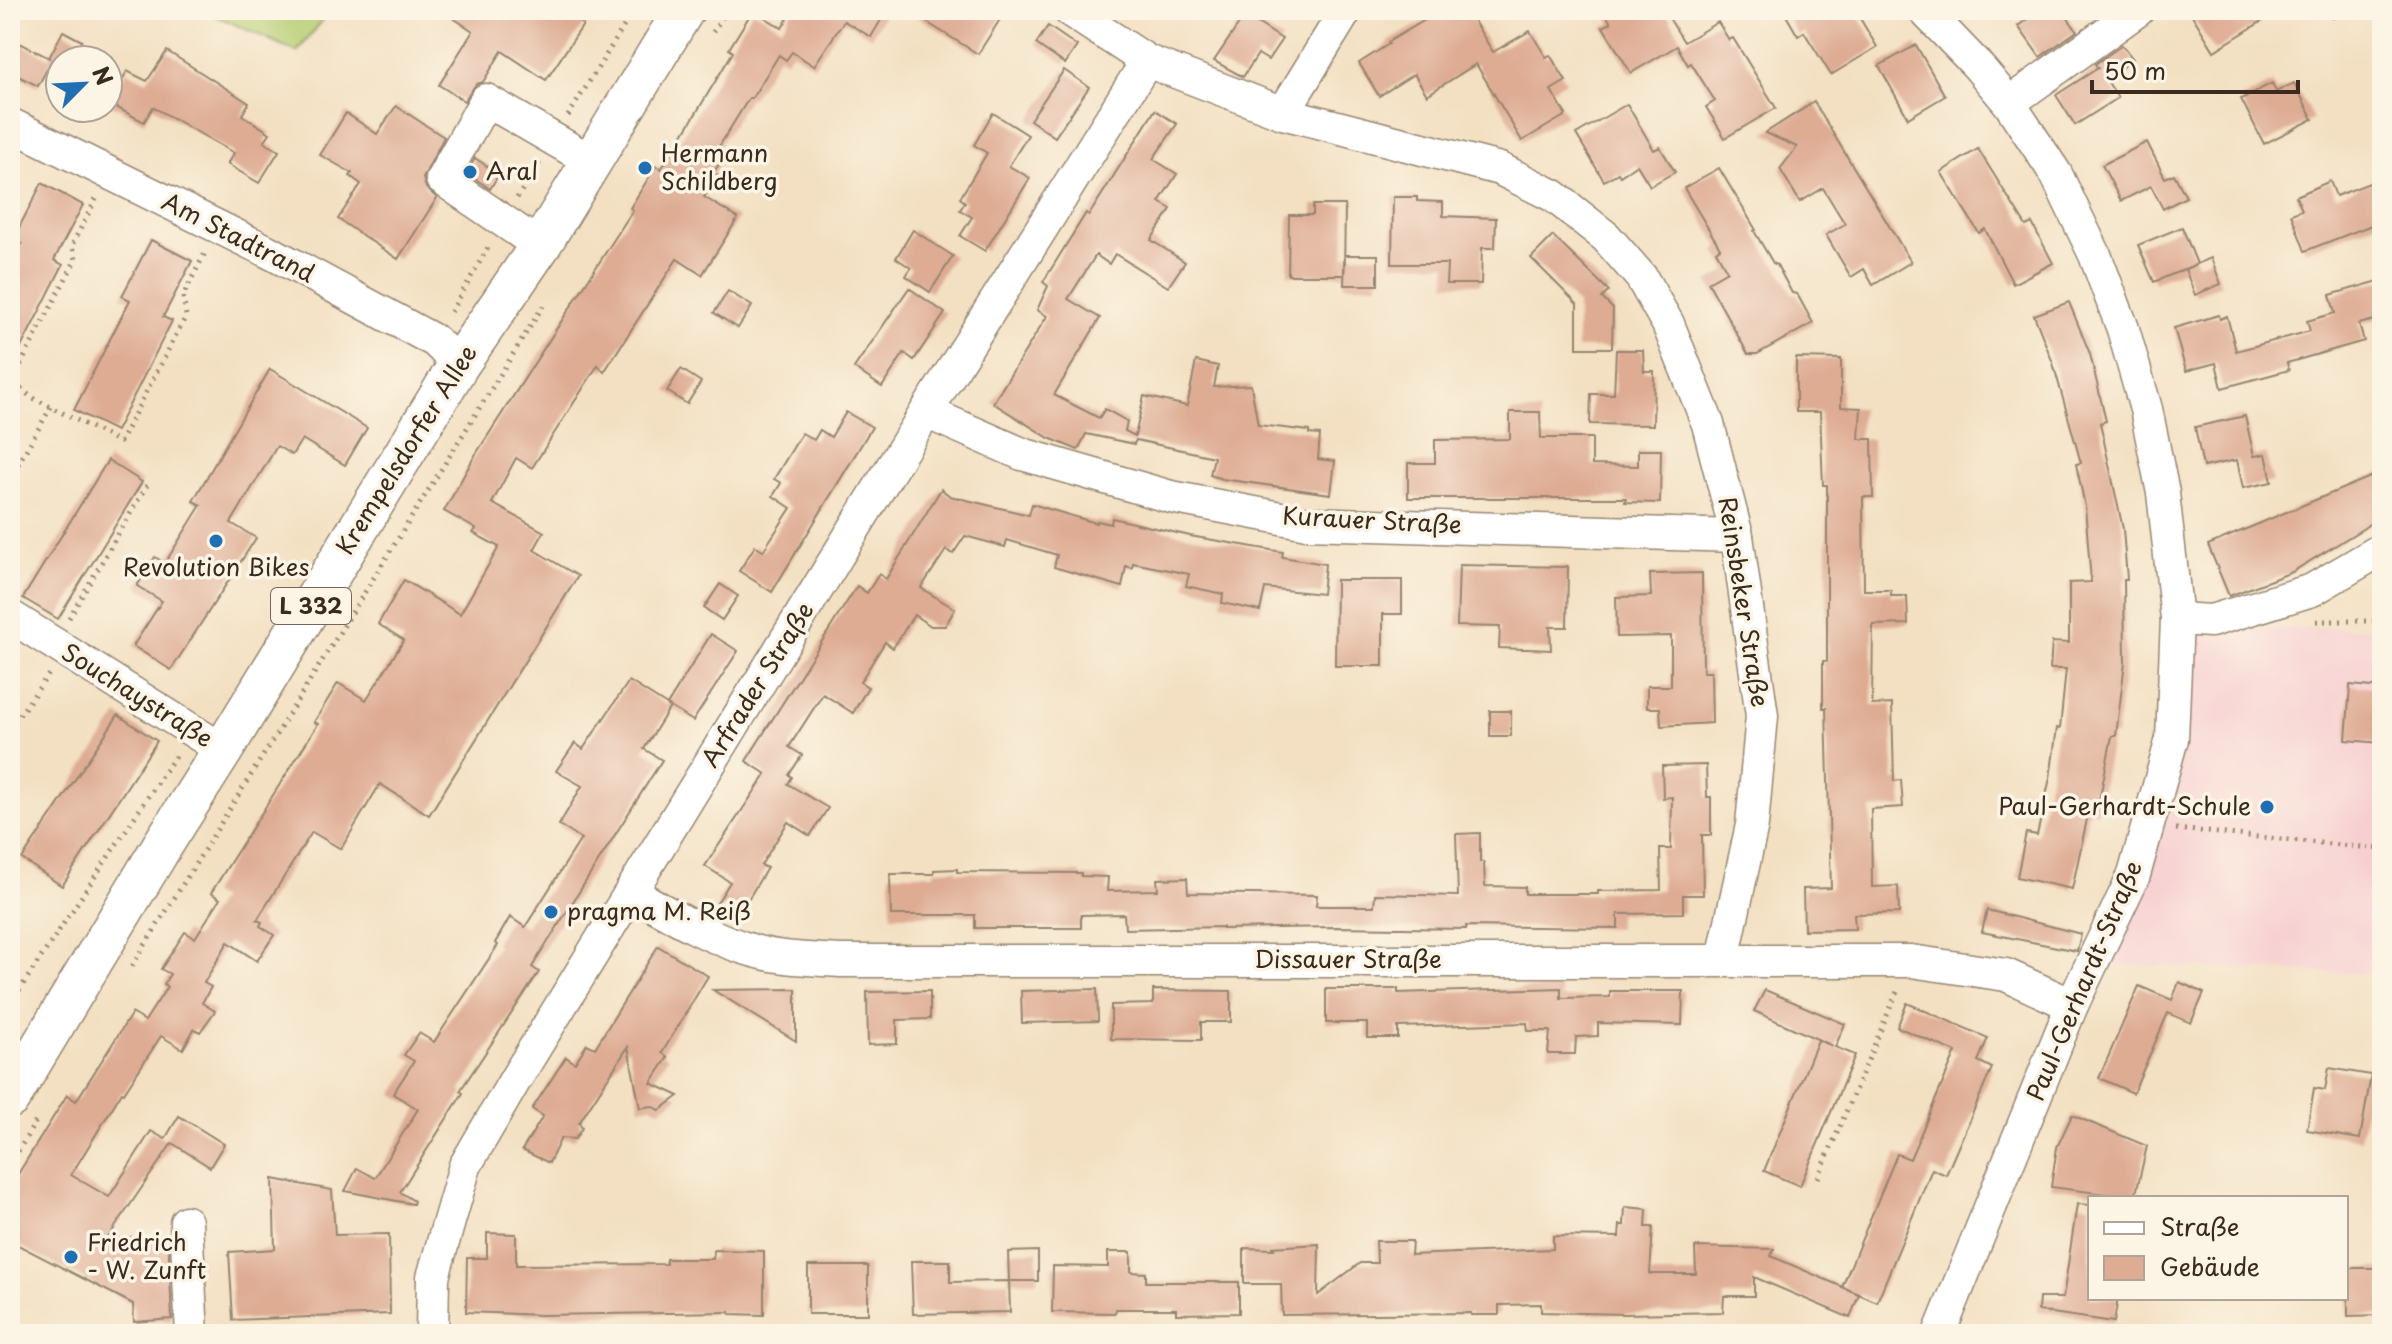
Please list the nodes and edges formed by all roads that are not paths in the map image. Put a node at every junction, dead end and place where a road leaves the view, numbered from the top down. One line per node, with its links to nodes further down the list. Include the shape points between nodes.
1 (1069, 10): 6 (street, Reinsbeker Straße)
2 (1346, 10): 8 (street)
3 (1924, 10): 7 (street, Paul-Gerhardt-Straße)
4 (2138, 10): 7 (street)
5 (696, 25): 10 (main road, Krempelsdorfer Allee / L 332)
6 (1147, 61): 8 (street, Reinsbeker Straße); 13 (street, Arfrader Straße)
7 (2009, 103): 17 (street, Paul-Gerhardt-Straße, via 2056,174 2123,329 2163,493)
8 (1283, 113): 14 (street, Reinsbeker Straße, via 1500,169 1554,196 1606,237 1641,277 1668,324 1708,424)
9 (10, 124): 12 (street, Am Stadtrand, via 275,255)
10 (591, 161): 11 (main road, Krempelsdorfer Allee / L 332); 11 (street, via 486,100 442,179)
11 (540, 246): 12 (main road, Krempelsdorfer Allee / L 332)
12 (447, 352): 18 (main road, Krempelsdorfer Allee / L 332)
13 (926, 412): 14 (street, Kurauer Straße, via 1022,454 1171,497 1307,523); 19 (street, Arfrader Straße)
14 (1737, 536): 20 (street, Reinsbeker Straße, via 1762,716 1752,825)
15 (2382, 549): 17 (street, via 2312,590 2211,621)
16 (10, 616): 18 (street, Souchaystraße)
17 (2177, 619): 21 (street, Paul-Gerhardt-Straße, via 2172,739 2134,875)
18 (208, 740): 22 (main road, Krempelsdorfer Allee / L 332, via 153,860)
19 (631, 892): 20 (street, Dissauer Straße, via 700,931 755,951 840,961); 25 (street, Arfrader Straße, via 465,1166 433,1277)
20 (1723, 959): 21 (street, Dissauer Straße, via 1911,961 2006,975)
21 (2072, 1005): 26 (street, Paul-Gerhardt-Straße)
22 (20, 1095)
23 (186, 1222): 24 (street)
24 (192, 1334)
25 (432, 1334)
26 (1939, 1334)

